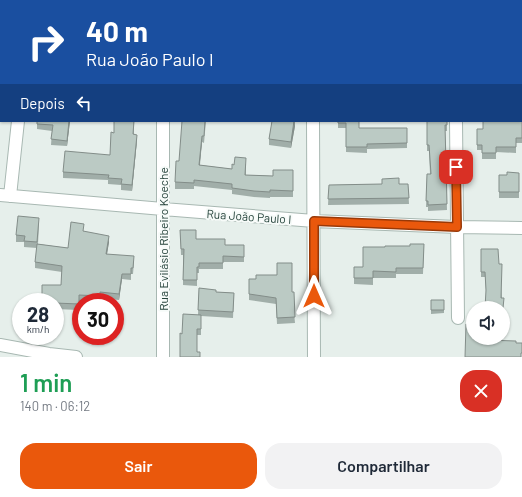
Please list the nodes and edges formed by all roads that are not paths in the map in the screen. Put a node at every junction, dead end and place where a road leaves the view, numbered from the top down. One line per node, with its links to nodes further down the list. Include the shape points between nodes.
1 (18, 122): 5 (street)
2 (163, 122): 6 (street, Rua Evilásio Ribeiro Koeche)
3 (313, 122): 7 (street)
4 (456, 122): 8 (street)
5 (5, 195): 6 (street, Rua João Paulo I)
6 (163, 209): 7 (street, Rua João Paulo I); 13 (street, Rua Evilásio Ribeiro Koeche)
7 (314, 221): 8 (street, Rua João Paulo I); 14 (street)
8 (457, 227): 9 (street, Rua João Paulo I); 10 (street)
9 (522, 228)
10 (458, 318)
11 (0, 345): 12 (street)
12 (76, 357)
13 (163, 357)
14 (314, 357)

